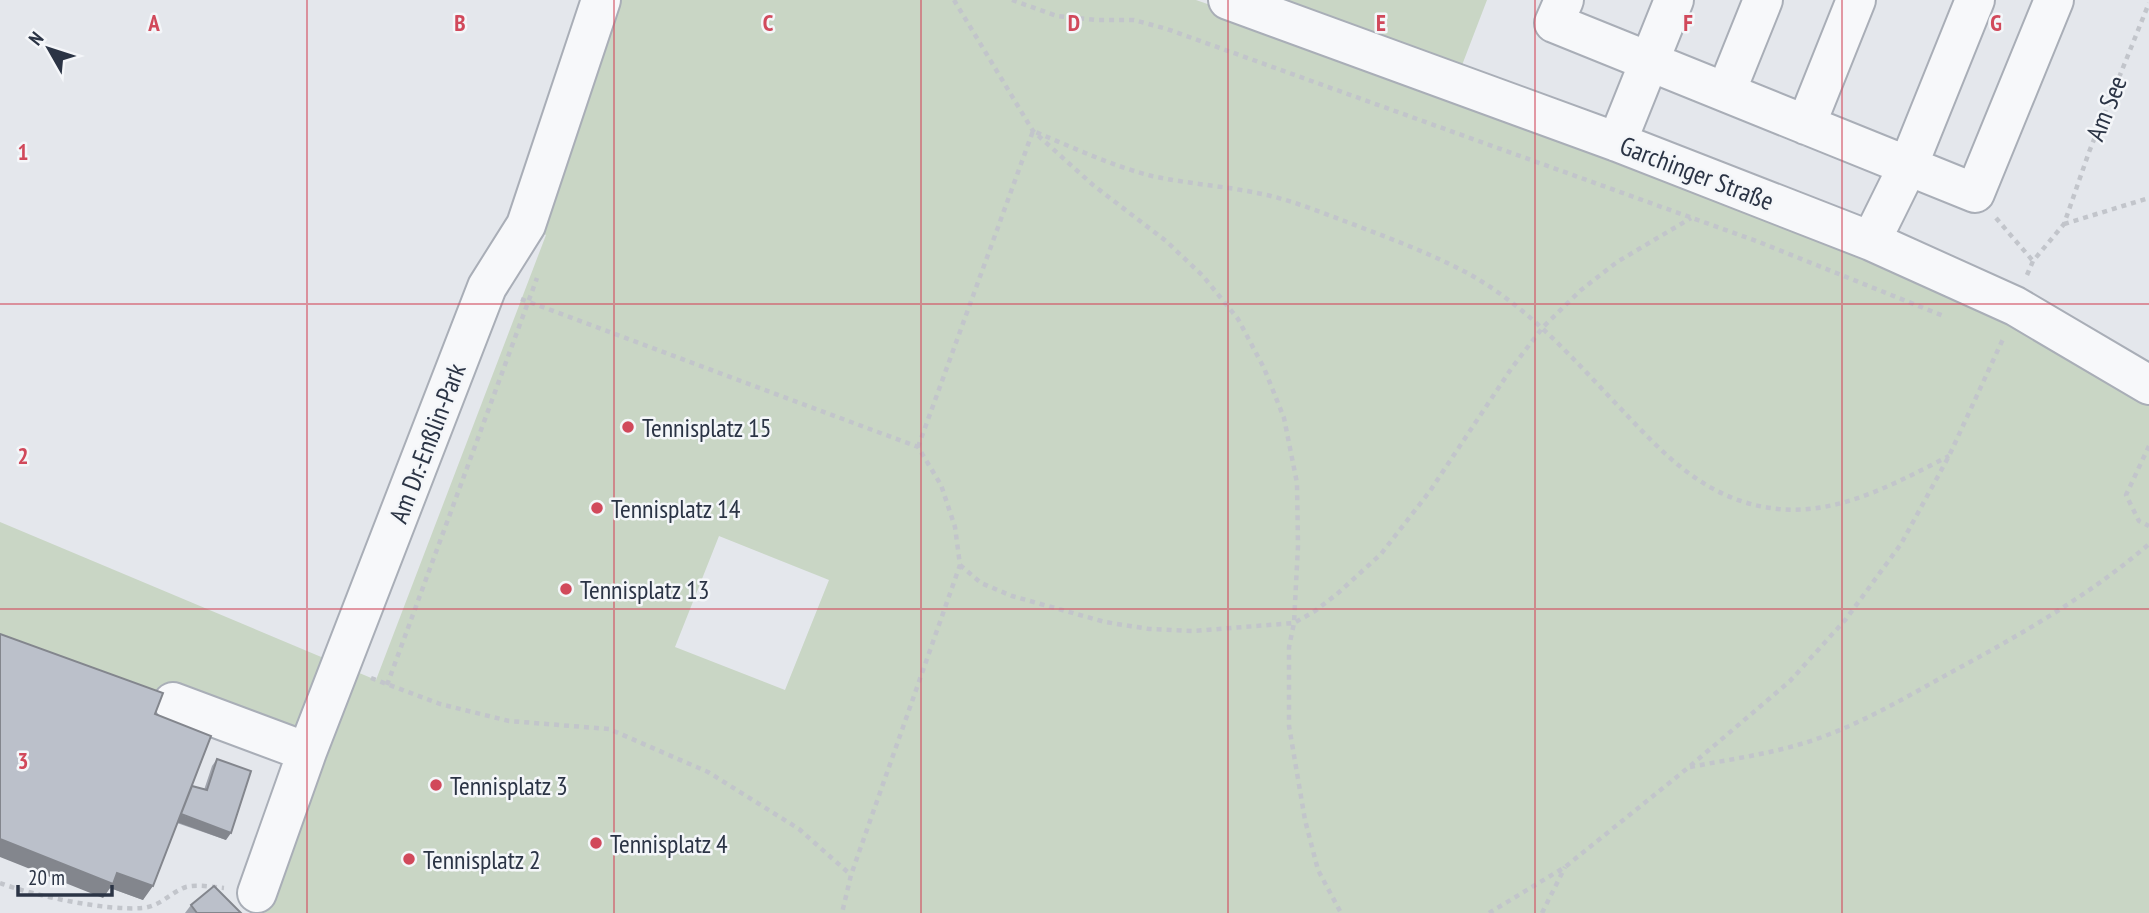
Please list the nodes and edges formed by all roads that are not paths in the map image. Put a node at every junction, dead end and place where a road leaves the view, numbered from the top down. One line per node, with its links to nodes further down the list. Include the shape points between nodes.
1 (601, 0): 17 (street, Am Dr.-Enßlin-Park, via 526,225 487,286)
2 (1228, 0): 12 (street, Garchinger Straße)
3 (1564, 0): 9 (street, via 1554,23)
4 (1674, 0): 9 (street)
5 (1763, 0): 10 (street)
6 (1856, 0): 11 (street)
7 (1975, 0): 13 (street)
8 (2054, 0): 13 (street, via 1975,193)
9 (1649, 62): 10 (street); 12 (street)
10 (1726, 92): 11 (street)
11 (1805, 125): 13 (street)
12 (1617, 142): 14 (street, Garchinger Straße)
13 (1908, 166): 14 (street)
14 (1871, 241): 15 (street, Garchinger Straße, via 2015,306)
15 (2149, 385)
16 (173, 702): 17 (street)
17 (307, 752): 18 (street, Am Dr.-Enßlin-Park)
18 (257, 893)

